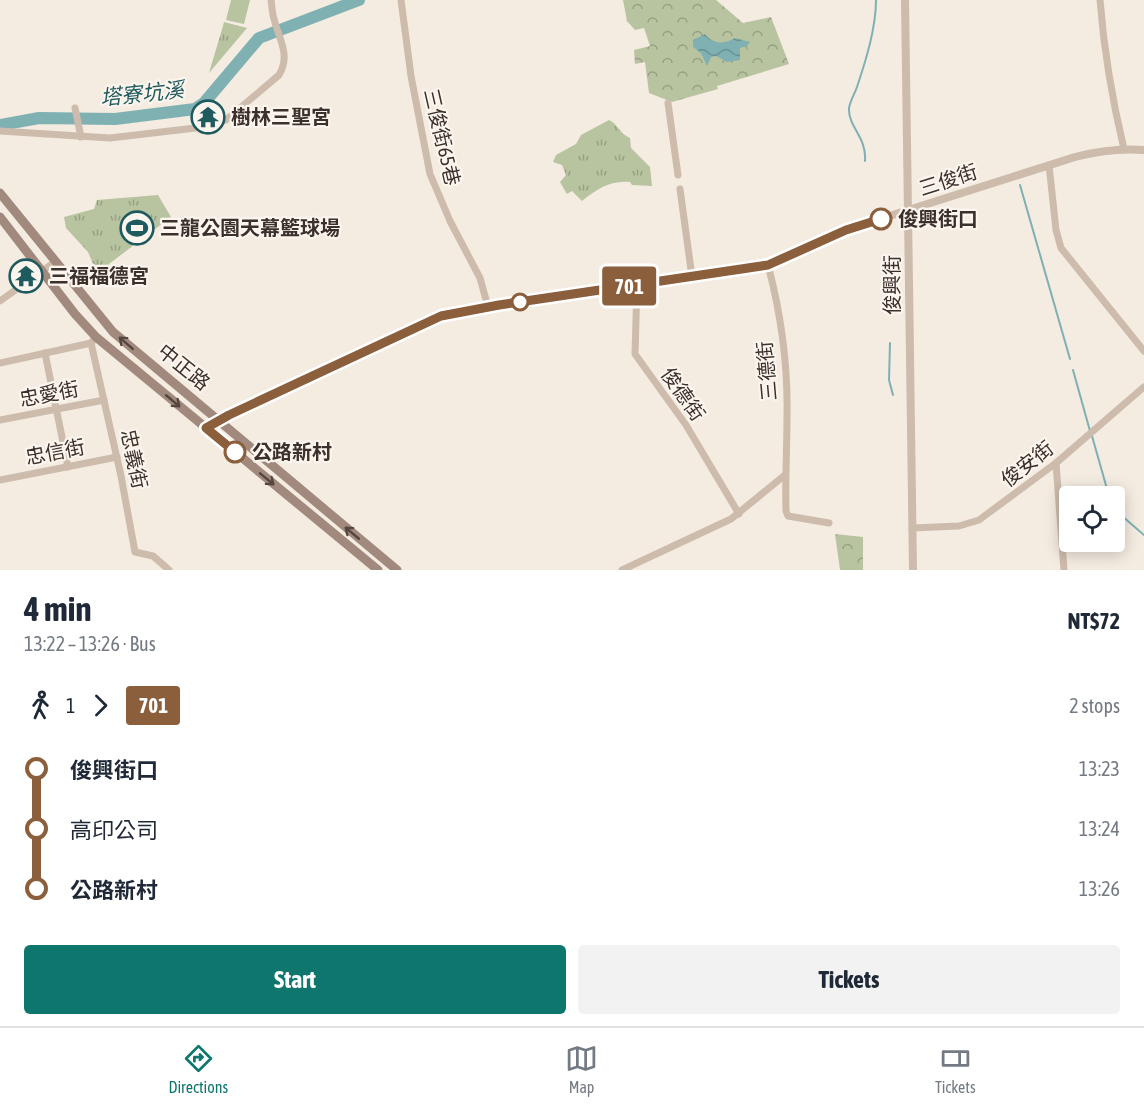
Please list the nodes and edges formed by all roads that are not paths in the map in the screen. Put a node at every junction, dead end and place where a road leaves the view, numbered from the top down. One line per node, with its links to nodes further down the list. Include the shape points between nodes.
1 (271, 0): 8 (street, via 285,57 279,75 226,120 204,128 110,138)
2 (401, 0): 23 (street, 三俊街65巷, via 430,174 480,278)
3 (905, 0): 15 (street, 俊興街)
4 (1100, 0): 9 (street, via 1111,93)
5 (668, 103): 12 (street)
6 (75, 108): 8 (street)
7 (0, 131): 8 (street)
8 (81, 137)
9 (1124, 149): 10 (street, 三俊街); 11 (street, 三俊街, via 1098,151)
10 (1144, 150)
11 (1049, 165): 15 (street, 三俊街); 26 (street, via 1061,248)
12 (678, 175)
13 (680, 189): 20 (street)
14 (0, 193): 17 (main road, 中正路)
15 (909, 210): 18 (street, 三俊街, via 846,230); 42 (street, 俊興街)
16 (0, 217): 19 (main road, 中正路)
17 (56, 261): 19 (street); 24 (main road, 中正路)
18 (768, 265): 20 (street, 三俊街); 38 (street, 三德街, via 785,366)
19 (42, 271): 22 (street); 25 (main road, 中正路)
20 (692, 277): 21 (street, 三俊街)
21 (637, 285): 23 (street, 三俊街); 40 (street, 俊德街, via 635,354 686,425)
22 (0, 301)
23 (488, 307): 33 (street, 三俊街, via 441,316)
24 (107, 326): 25 (main road); 33 (main road, 中正路, one-way to 24)
25 (93, 340): 27 (street); 30 (street, 忠義街); 34 (main road, 中正路, one-way to 34)
26 (1144, 351)
27 (45, 353): 28 (street); 31 (street)
28 (0, 363)
29 (1144, 387): 36 (street, 俊安街)
30 (104, 400): 31 (street, 忠愛街); 35 (street, 忠義街)
31 (56, 409): 32 (street, 忠愛街); 37 (street)
32 (0, 420)
33 (220, 420): 34 (main road); 45 (main road, 中正路, one-way to 33)
34 (206, 428): 44 (main road, 中正路, one-way to 44)
35 (117, 457): 37 (street, 忠信街); 43 (street, 忠義街, via 135,552 153,556)
36 (1056, 463): 42 (street, 俊安街, via 979,520 959,526); 48 (street)
37 (68, 467): 39 (street, 忠信街)
38 (785, 475): 40 (street); 41 (street, 三德街, via 788,516)
39 (0, 480)
40 (739, 514): 46 (street)
41 (829, 523)
42 (912, 528): 47 (street, 俊興街)
43 (169, 570)
44 (378, 570)
45 (397, 570)
46 (622, 570)
47 (913, 570)
48 (1064, 570)

